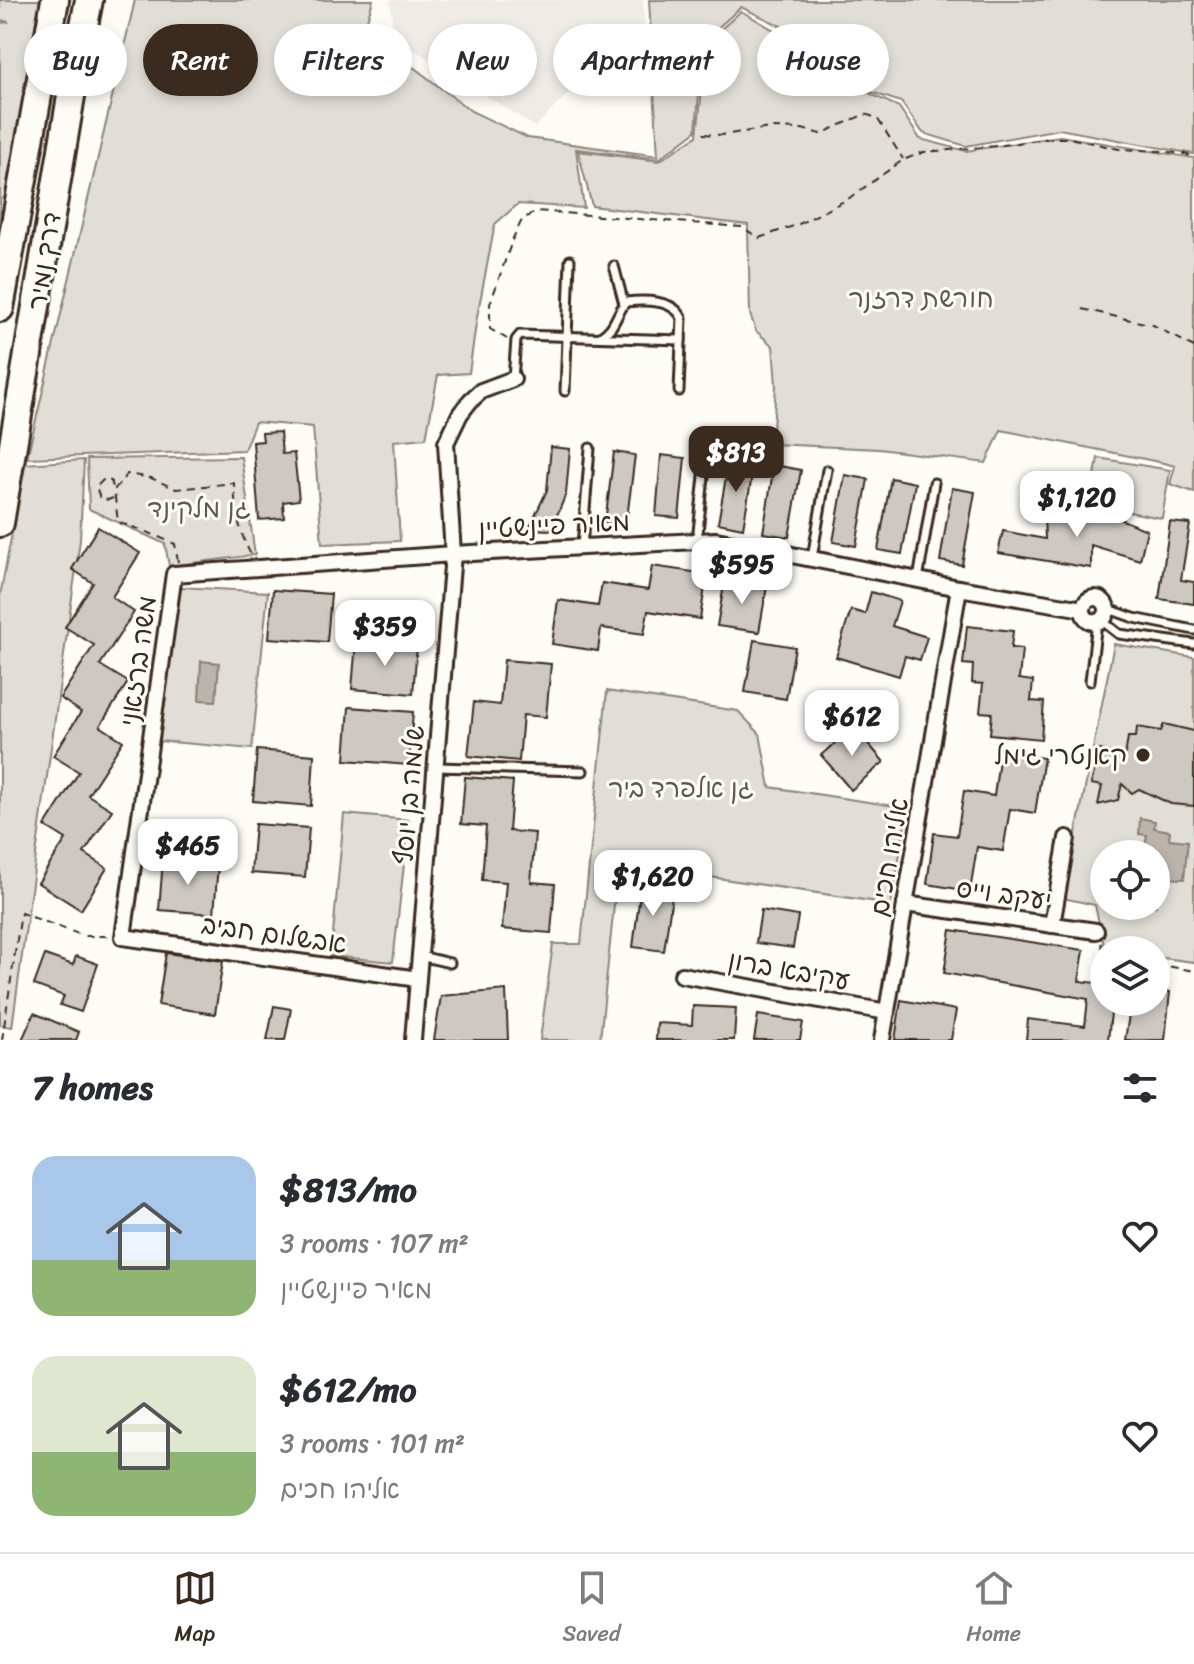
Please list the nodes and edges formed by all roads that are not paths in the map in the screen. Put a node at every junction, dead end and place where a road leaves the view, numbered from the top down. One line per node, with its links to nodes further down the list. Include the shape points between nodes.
1 (55, 0): 6 (highway, דרך נמיר)
2 (89, 0): 19 (highway, דרך נמיר)
3 (570, 260): 8 (lane)
4 (614, 266): 5 (lane)
5 (624, 304): 7 (lane); 11 (lane, via 672,306 682,318)
6 (0, 308)
7 (615, 320): 9 (lane); 10 (lane)
8 (568, 336): 9 (lane); 12 (lane, via 520,335); 13 (lane)
9 (600, 337): 10 (lane)
10 (627, 338): 11 (lane)
11 (681, 340): 14 (lane)
12 (513, 379): 22 (street, שלמה בן יוסף, via 470,401 446,443)
13 (565, 391)
14 (679, 391)
15 (590, 448): 21 (lane)
16 (706, 458): 20 (lane)
17 (827, 470): 23 (lane)
18 (934, 483): 24 (lane)
19 (0, 523)
20 (697, 541): 21 (street, מאיר פיינשטיין); 23 (street, מאיר פיינשטיין)
21 (582, 547): 22 (street, מאיר פיינשטיין)
22 (453, 554): 31 (street, שלמה בן יוסף); 37 (street, משה ברזאני, via 174,574)
23 (811, 559): 24 (street, מאיר פיינשטיין)
24 (918, 580): 25 (street, מאיר פיינשטיין)
25 (959, 588): 26 (street, מאיר פיינשטיין); 34 (street, אליהו חכים)
26 (1083, 609): 27 (street, via 1087,619); 27 (street, via 1089,600 1103,601)
27 (1101, 617): 28 (lane); 29 (lane, via 1119,634); 30 (lane)
28 (1194, 630)
29 (1194, 644)
30 (1090, 681)
31 (436, 767): 32 (lane); 38 (street, שלמה בן יוסף)
32 (583, 771)
33 (1067, 838): 35 (street)
34 (905, 904): 35 (street, יעקב וייס); 42 (street, אליהו חכים)
35 (1052, 925): 36 (street, יעקב וייס)
36 (1096, 931)
37 (123, 937): 41 (street, אבשלום חביב)
38 (420, 956): 39 (lane); 41 (street, שלמה בן יוסף)
39 (450, 963)
40 (682, 975): 42 (street, עקיבא ברון)
41 (418, 979): 43 (street, שלמה בן יוסף)
42 (887, 1012): 44 (street, אליהו חכים)
43 (413, 1040)
44 (882, 1040)

